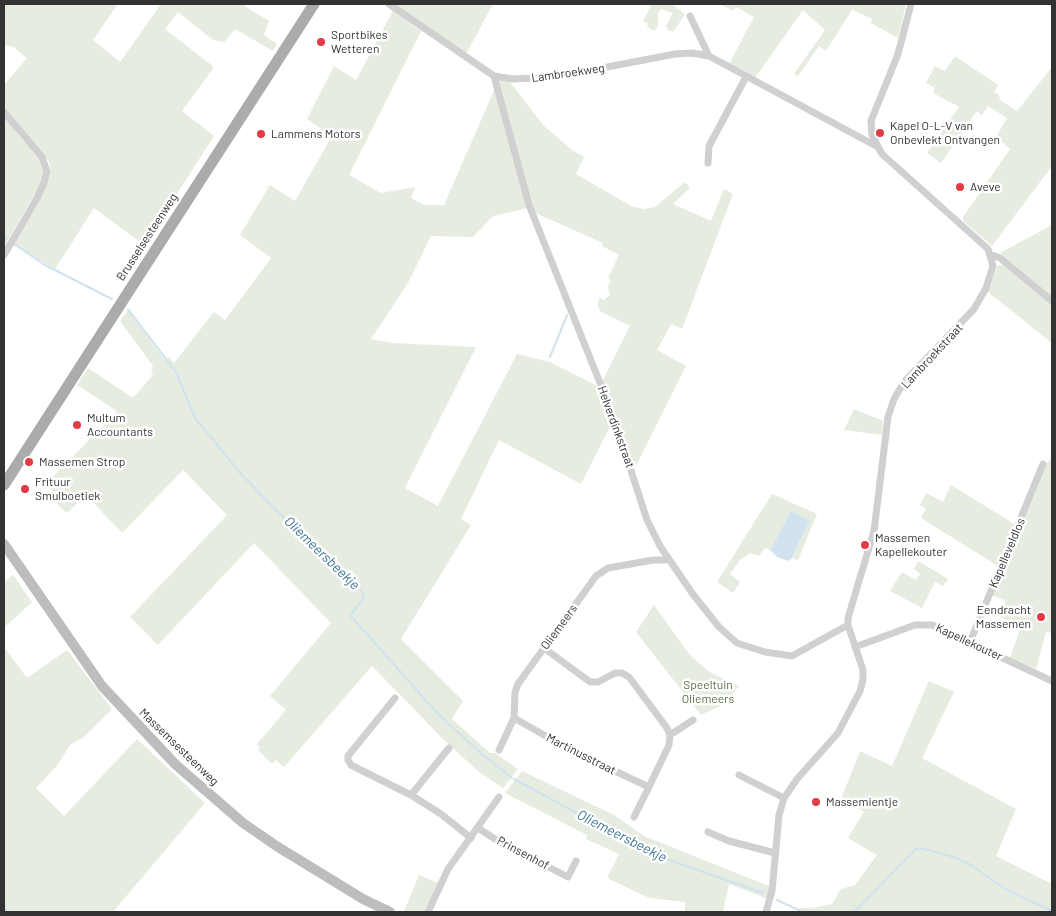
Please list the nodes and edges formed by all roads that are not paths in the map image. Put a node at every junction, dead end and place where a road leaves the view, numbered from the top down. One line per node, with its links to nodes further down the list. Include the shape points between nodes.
1 (314, 4): 15 (main road, Brusselsesteenweg)
2 (389, 4): 6 (street, Lambroekweg)
3 (911, 4): 9 (street, via 898,54 871,121)
4 (690, 16): 5 (street)
5 (709, 56): 6 (street, Lambroekweg, via 675,54 555,78); 7 (street, Lambroekweg)
6 (494, 76): 17 (street, Helverdinkstraat, via 528,205 614,418 654,536)
7 (746, 76): 9 (street, Lambroekweg); 10 (street, via 711,142)
8 (4, 112): 11 (street, via 42,157 47,171 36,200)
9 (876, 146): 12 (street)
10 (708, 162)
11 (4, 255)
12 (992, 255): 13 (street); 18 (street, Lambroekstraat, via 993,266 986,288 974,309 904,382 894,399 888,417 874,531 849,610)
13 (1052, 301)
14 (1044, 464): 19 (street, Kapelleveldlos)
15 (4, 485)
16 (4, 544): 40 (main road, Massemsesteenweg, via 102,686 175,764 243,823 278,848 354,895)
17 (669, 560): 18 (street, Helverdinkstraat, via 718,627 737,643 792,656); 21 (street, Oliemeers, via 608,568 596,576)
18 (848, 625): 20 (street, Lambroekstraat)
19 (970, 642): 20 (street, Kapellekouter, via 932,624 915,625); 22 (street, Kapellekouter)
20 (855, 647): 33 (street, Lambroekstraat, via 863,670 860,691 838,733)
21 (544, 648): 24 (street, Oliemeers, via 518,684); 26 (street, via 590,682 598,682 614,673 629,677)
22 (1052, 681)
23 (395, 698): 31 (street, via 348,760 351,765)
24 (514, 718): 28 (street, Oliemeers); 30 (street, Martinusstraat, via 574,752)
25 (693, 720): 26 (street)
26 (670, 735): 30 (street, via 669,745)
27 (449, 748): 31 (street)
28 (499, 750)
29 (740, 775): 33 (street)
30 (648, 787): 34 (street)
31 (411, 795): 37 (street)
32 (499, 797): 35 (street)
33 (784, 798): 38 (street, Lambroekstraat)
34 (634, 817)
35 (478, 828): 37 (street); 39 (street, Prinsenhof, via 568,877)
36 (708, 832): 38 (street)
37 (471, 838): 41 (street, via 448,869)
38 (775, 853): 42 (street, Lambroekstraat, via 772,891)
39 (576, 861)
40 (390, 912)
41 (428, 912)
42 (766, 912)

